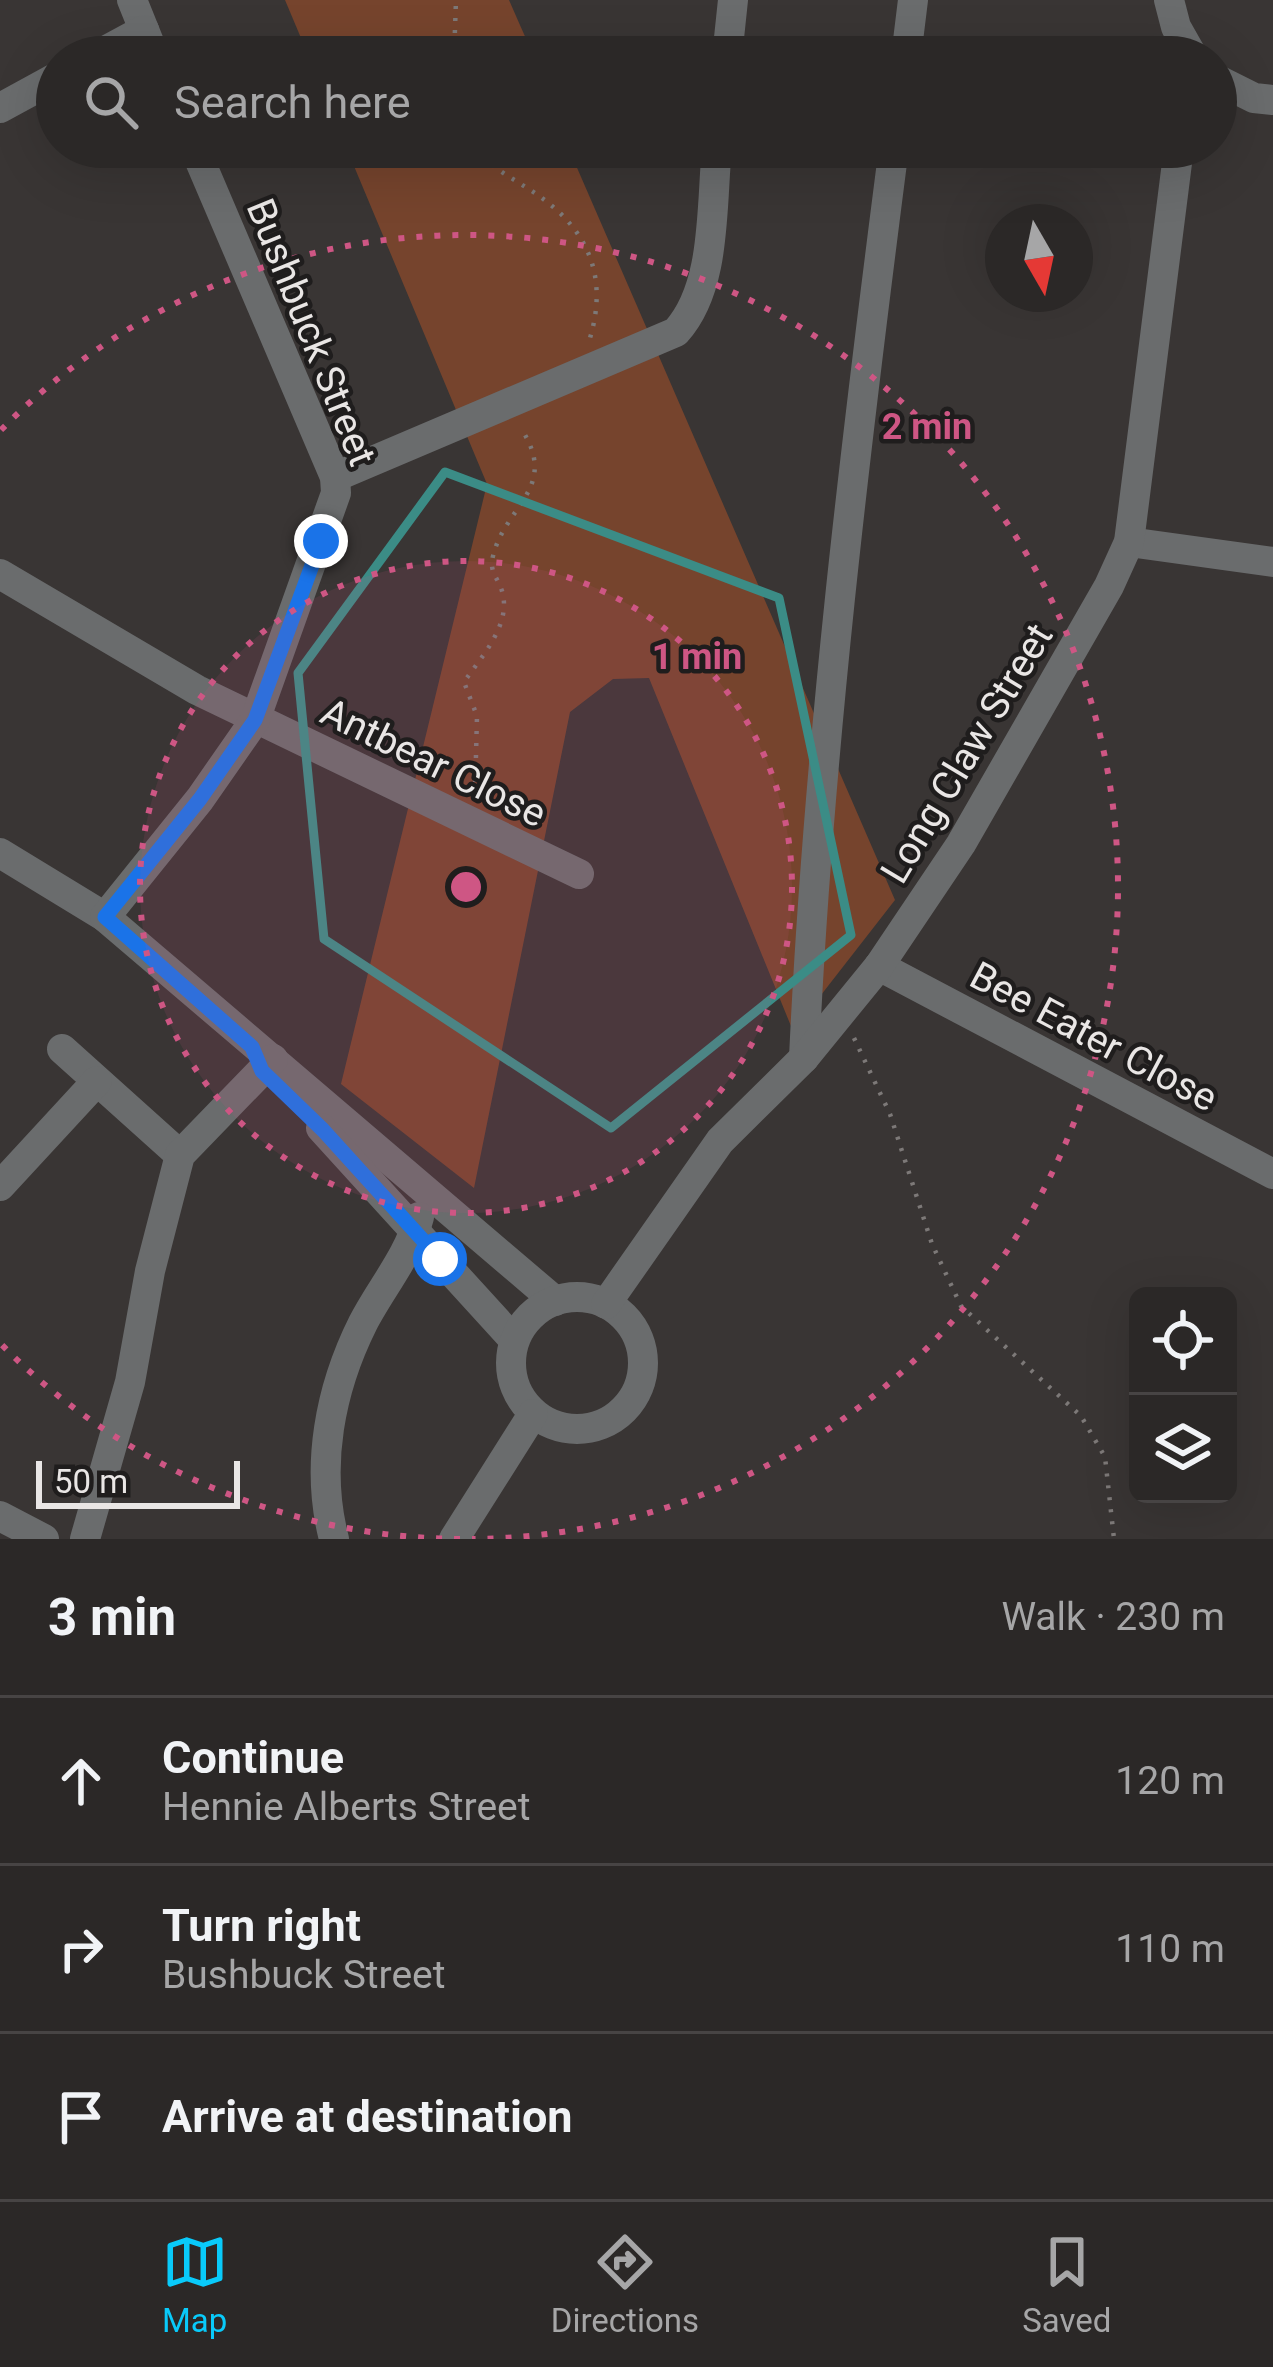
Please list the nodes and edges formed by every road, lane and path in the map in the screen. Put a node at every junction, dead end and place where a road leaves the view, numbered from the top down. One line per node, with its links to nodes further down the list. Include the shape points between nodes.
1 (132, 0): 6 (street)
2 (456, 0): 7 (path)
3 (734, 0): 8 (street)
4 (913, 0): 9 (street)
5 (1169, 0): 10 (street)
6 (147, 36)
7 (455, 36)
8 (730, 36)
9 (909, 36)
10 (1183, 36)
11 (36, 88): 14 (street)
12 (1237, 90): 13 (street)
13 (1273, 100)
14 (0, 108)
15 (203, 168): 22 (street, Bushbuck Street)
16 (497, 168): 20 (path, via 572,220 587,248 599,285 590,338)
17 (715, 168): 20 (street, via 693,311 671,336)
18 (893, 168): 34 (street, via 838,630)
19 (1176, 168): 23 (street, Long Claw Street)
20 (598, 368): 21 (street)
21 (507, 405): 22 (street); 27 (path, via 537,460 490,569 503,620 464,682 477,716)
22 (335, 477): 26 (street, Bushbuck Street, via 325,530)
23 (1129, 542): 24 (street); 31 (street, Long Claw Street, via 961,844)
24 (1273, 562)
25 (0, 574): 26 (street, Antbear Close)
26 (255, 720): 27 (street, Antbear Close); 30 (street, Bushbuck Street)
27 (474, 827): 29 (street, Antbear Close)
28 (0, 854): 30 (street)
29 (579, 874)
30 (105, 917): 35 (street)
31 (879, 966): 32 (street, Long Claw Street); 38 (street, Bee Eater Close)
32 (842, 1012): 34 (street, Long Claw Street); 51 (path, via 962,1306 1082,1416 1105,1456)
33 (62, 1049): 36 (street)
34 (804, 1058): 43 (street, Long Claw Street, via 720,1141)
35 (262, 1059): 37 (street); 40 (street); 41 (street)
36 (97, 1081): 37 (street); 39 (street)
37 (180, 1155): 48 (street)
38 (1273, 1174)
39 (0, 1186)
40 (425, 1194): 41 (street); 42 (street)
41 (416, 1232): 44 (street); 49 (street, via 362,1325 332,1406 326,1460)
42 (555, 1301): 43 (street); 44 (street, via 526,1320)
43 (606, 1304): 45 (street, via 639,1341 637,1392 599,1426 565,1428)
44 (514, 1340): 45 (street, via 514,1385)
45 (533, 1414): 50 (street)
46 (0, 1516): 47 (street)
47 (44, 1539)
48 (85, 1539)
49 (334, 1539)
50 (454, 1539)
51 (1114, 1539)

